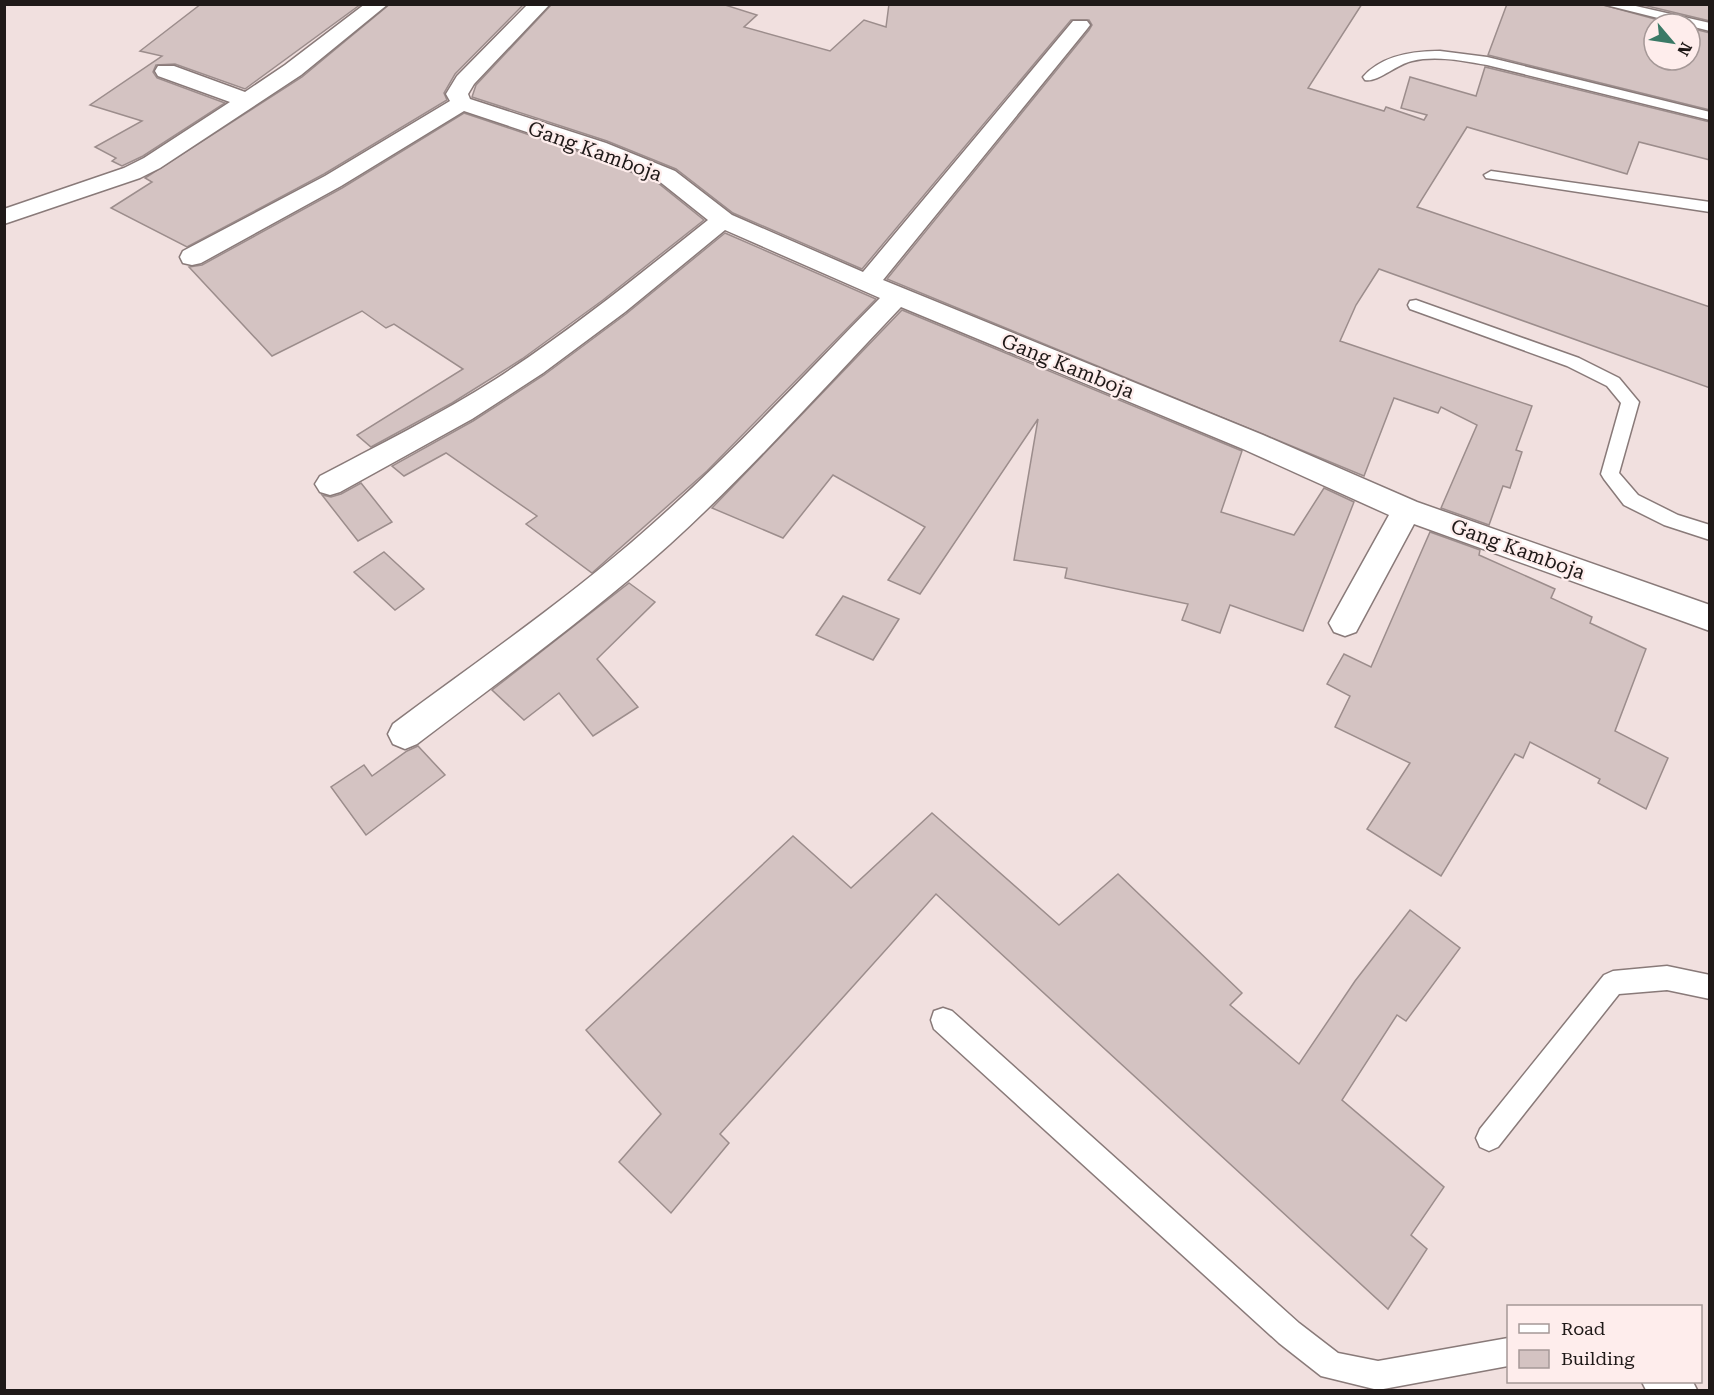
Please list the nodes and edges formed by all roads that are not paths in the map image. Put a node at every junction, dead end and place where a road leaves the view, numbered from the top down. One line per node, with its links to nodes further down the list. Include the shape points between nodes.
1 (378, 4): 9 (street, via 293,70)
2 (540, 4): 8 (street)
3 (1608, 4): 5 (lane)
4 (1080, 24): 16 (street)
5 (1710, 27)
6 (166, 71): 9 (street)
7 (1370, 77): 10 (lane, via 1386,64 1406,57 1450,56 1486,61)
8 (463, 92): 14 (street, Gang Kamboja, via 667,176); 15 (street, via 333,181)
9 (246, 100): 13 (street, via 132,173)
10 (1710, 116)
11 (1491, 175): 12 (lane)
12 (1710, 207)
13 (4, 217)
14 (723, 220): 16 (street, Gang Kamboja); 19 (street, via 594,325 503,387)
15 (192, 256)
16 (867, 283): 17 (street, Gang Kamboja)
17 (897, 296): 20 (street, Gang Kamboja, via 1253,442); 24 (street, via 658,536 557,619)
18 (1416, 305): 21 (lane, via 1573,362 1613,382 1630,402 1610,474 1631,500 1671,520)
19 (330, 484)
20 (1407, 510): 22 (street, Gang Kamboja); 23 (street)
21 (1710, 533)
22 (1710, 618)
23 (1345, 623)
24 (405, 734)
25 (1710, 987): 27 (lane, via 1667,978 1613,982)
26 (943, 1020): 28 (lane, via 1289,1333 1331,1366 1378,1376)
27 (1489, 1138)
28 (1507, 1352)

